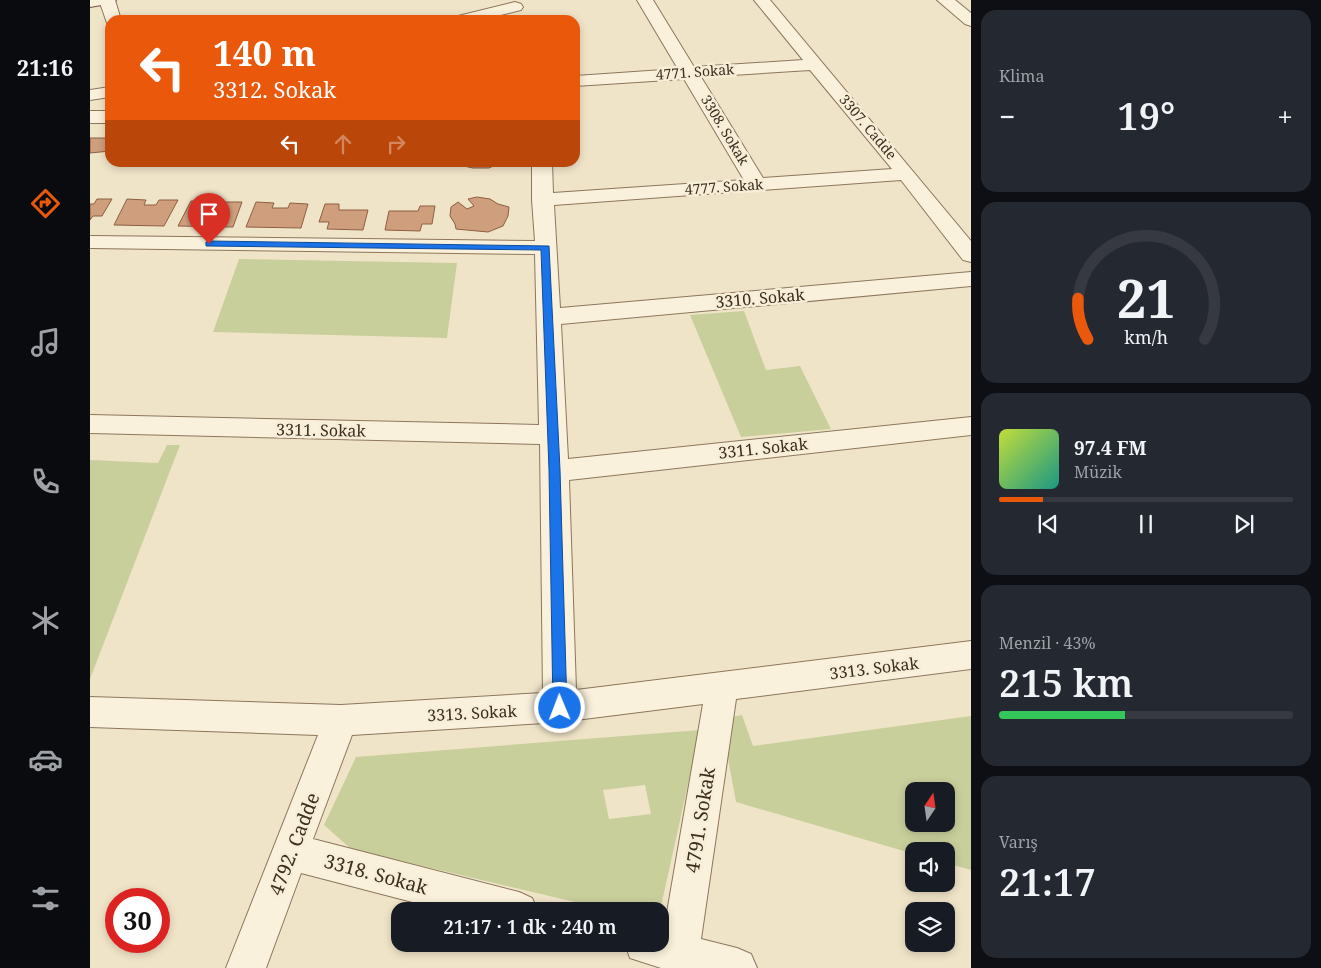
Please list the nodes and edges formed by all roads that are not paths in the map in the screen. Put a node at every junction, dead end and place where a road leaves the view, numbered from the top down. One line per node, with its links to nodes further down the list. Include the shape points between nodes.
1 (108, 0): 5 (street); 7 (street)
2 (645, 0): 11 (street, 3308. Sokak)
3 (762, 0): 10 (street, 3307. Cadde)
4 (945, 0): 9 (street)
5 (90, 2)
6 (516, 9): 8 (street)
7 (112, 15)
8 (485, 15)
9 (971, 21)
10 (816, 64): 11 (street, 4771. Sokak); 18 (street, 3307. Cadde)
11 (690, 73): 12 (street, 4771. Sokak); 19 (street, 3308. Sokak)
12 (580, 80)
13 (105, 93): 14 (street)
14 (90, 95)
15 (90, 117): 16 (street)
16 (105, 117)
17 (542, 167): 20 (street)
18 (906, 174): 19 (street, 4777. Sokak); 23 (street, 3307. Cadde)
19 (757, 184): 20 (street, 4777. Sokak)
20 (542, 200): 22 (street)
21 (90, 242): 22 (street)
22 (545, 248): 25 (street)
23 (971, 256)
24 (971, 279): 25 (street, 3310. Sokak)
25 (549, 317): 28 (street)
26 (90, 424): 28 (street, 3311. Sokak)
27 (971, 426): 29 (street, 3311. Sokak)
28 (552, 435): 29 (street)
29 (555, 470): 32 (street)
30 (971, 655): 31 (street, 3313. Sokak)
31 (722, 687): 32 (street, 3313. Sokak); 37 (street, 4791. Sokak)
32 (560, 708): 34 (street, 3313. Sokak)
33 (90, 712): 34 (street, 3313. Sokak)
34 (341, 720): 35 (street, 4792. Cadde)
35 (292, 852): 36 (street, 3318. Sokak); 39 (street, 4792. Cadde)
36 (485, 902)
37 (669, 918)
38 (669, 950): 40 (street)
39 (246, 968)
40 (737, 968)

